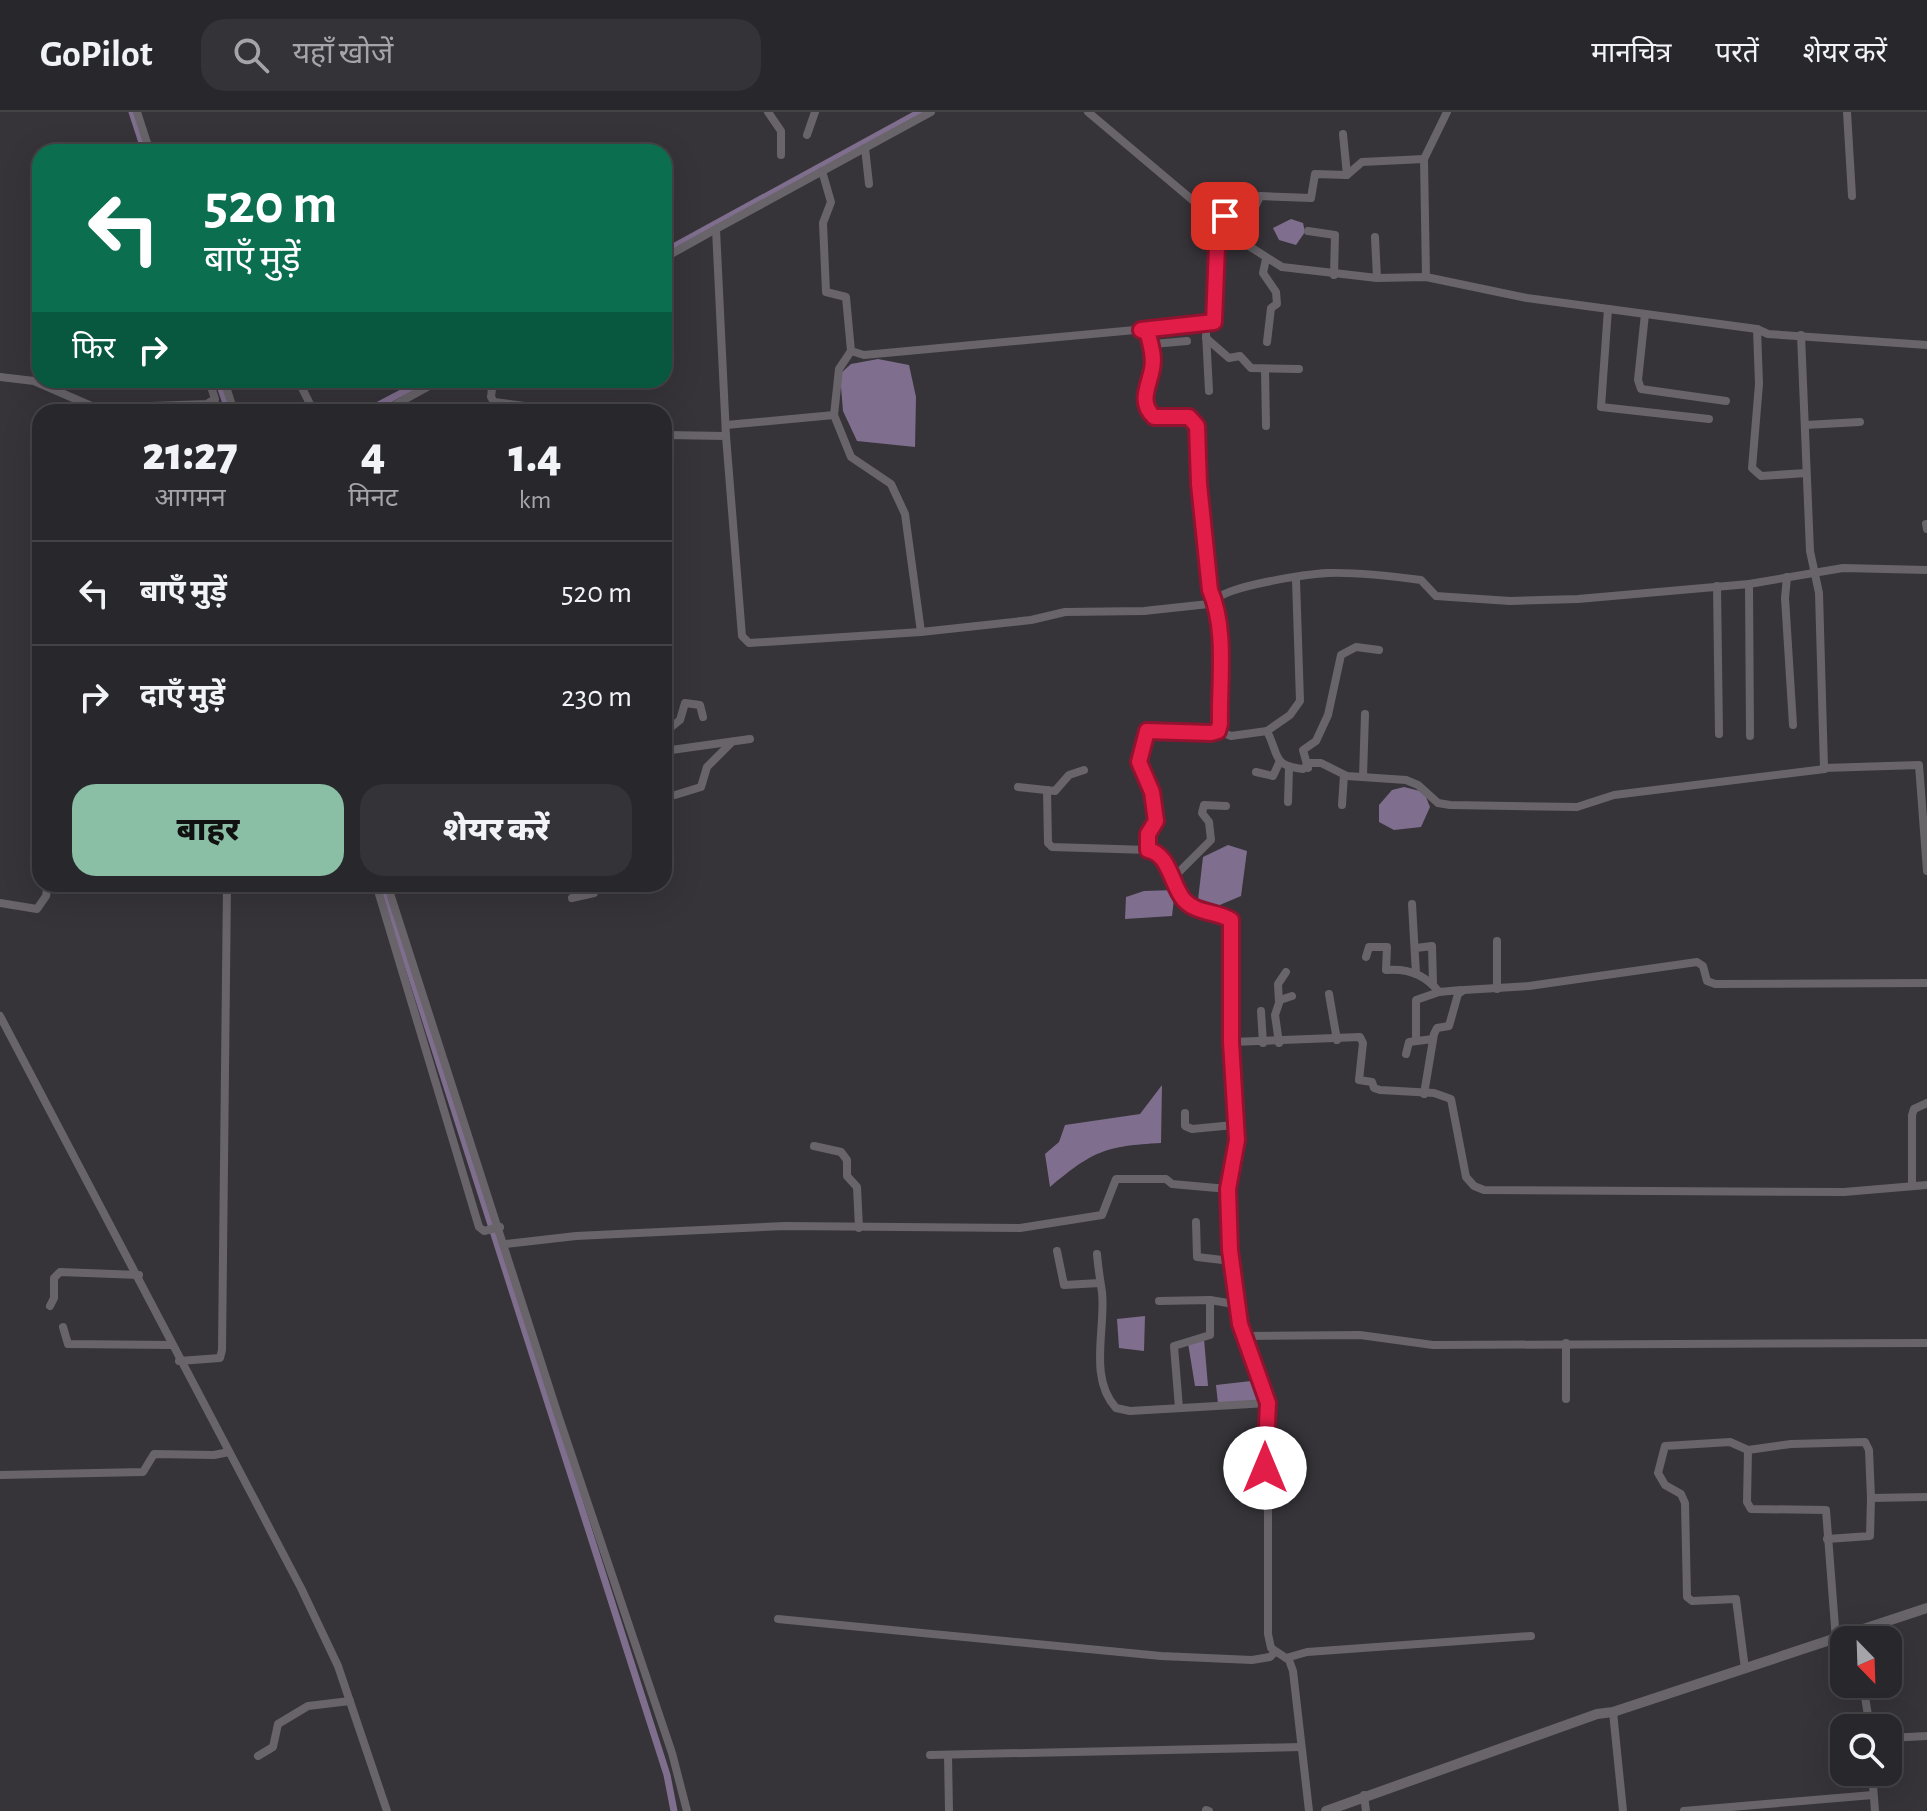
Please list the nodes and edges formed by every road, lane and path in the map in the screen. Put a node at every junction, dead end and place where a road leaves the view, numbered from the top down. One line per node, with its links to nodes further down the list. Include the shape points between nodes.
1 (137, 112): 10 (street)
2 (768, 112): 12 (street, via 781,131)
3 (815, 112): 9 (street)
4 (931, 112): 11 (street)
5 (1447, 112): 13 (street)
6 (1847, 112): 17 (street)
7 (1092, 113): 18 (street)
8 (1343, 134): 15 (street)
9 (807, 135)
10 (147, 144)
11 (865, 148): 14 (street); 16 (street)
12 (781, 155)
13 (1424, 159): 15 (street, via 1362,162); 25 (street)
14 (822, 171): 19 (street); 38 (street, via 831,202 823,223 826,292 846,297)
15 (1347, 175): 18 (street, via 1315,174 1311,198 1260,196 1255,207)
16 (869, 184)
17 (1852, 196)
18 (1218, 221): 23 (street); 29 (street, via 1217,313 1214,322)
19 (716, 229): 22 (street); 58 (street)
20 (1308, 231): 24 (street, via 1335,235)
21 (1375, 237): 26 (street)
22 (672, 254)
23 (1266, 259): 24 (street, via 1282,267); 35 (street, via 1263,273 1276,292 1277,304 1271,308)
24 (1334, 275): 26 (street)
25 (1426, 277): 26 (street); 27 (street)
26 (1377, 278)
27 (1608, 309): 28 (street); 56 (street, via 1601,407)
28 (1645, 314): 30 (street); 49 (street, via 1641,389)
29 (1205, 325): 31 (street); 33 (street)
30 (1757, 329): 32 (street); 63 (street, via 1752,468 1761,476)
31 (1141, 330): 36 (street); 38 (street, via 864,355)
32 (1801, 335): 37 (street); 59 (street)
33 (1206, 338): 39 (street, via 1229,358 1240,356 1244,364); 47 (street)
34 (1187, 341): 36 (street)
35 (1267, 342)
36 (1153, 344): 70 (street, via 1144,391 1148,411 1154,417 1189,417 1197,426)
37 (1927, 345)
38 (851, 351): 55 (street, via 839,369)
39 (1265, 369): 40 (street); 60 (street)
40 (1299, 369)
41 (0, 377): 42 (street)
42 (32, 381)
43 (52, 388): 50 (street)
44 (211, 388): 48 (street)
45 (426, 388): 53 (street)
46 (492, 388): 54 (street, via 494,402)
47 (1209, 391)
48 (214, 401): 51 (street); 52 (street)
49 (1726, 401)
50 (92, 404)
51 (201, 404)
52 (216, 404)
53 (396, 404)
54 (509, 404)
55 (834, 415): 58 (street); 71 (street, via 851,457 891,484 905,514)
56 (1709, 419)
57 (1860, 422): 59 (street)
58 (726, 425): 62 (street)
59 (1805, 425): 63 (street)
60 (1266, 426)
61 (672, 435): 62 (street)
62 (726, 436): 71 (street, via 744,639 749,643)
63 (1806, 473): 65 (street, via 1810,551)
64 (1927, 570): 65 (street)
65 (1817, 571): 66 (street); 88 (street)
66 (1787, 577): 68 (street); 75 (street)
67 (1296, 580): 69 (street, via 1330,573 1417,579 1436,596 1510,601); 70 (street, via 1242,587); 78 (street, via 1300,701)
68 (1749, 584): 69 (street); 80 (street)
69 (1717, 586): 79 (street)
70 (1215, 601): 71 (street, via 1192,608 1065,612); 77 (street, via 1221,638)
71 (921, 632)
72 (1379, 650): 87 (street, via 1356,647 1341,655 1328,715 1316,741 1303,750)
73 (1365, 714): 92 (street)
74 (703, 717): 76 (street, via 700,705 685,703)
75 (1793, 725)
76 (672, 726)
77 (1218, 731): 78 (street, via 1231,736); 99 (street, via 1147,731 1139,762 1152,792 1156,821 1148,834)
78 (1267, 731): 84 (street)
79 (1719, 734)
80 (1750, 736)
81 (750, 739): 82 (street)
82 (732, 742): 83 (street); 95 (street, via 707,767 701,787)
83 (672, 750)
84 (1279, 763): 86 (street); 90 (street, via 1273,776)
85 (1923, 765): 88 (street); 100 (street)
86 (1289, 768): 87 (street); 96 (street)
87 (1308, 768): 91 (street, via 1310,763 1326,764)
88 (1825, 769): 92 (street, via 1614,795 1570,807 1443,805 1414,783)
89 (1084, 770): 94 (street, via 1069,775 1059,789)
90 (1256, 772)
91 (1344, 775): 92 (street); 97 (street)
92 (1363, 777)
93 (1018, 787): 94 (street)
94 (1047, 790): 99 (street, via 1052,847)
95 (675, 795)
96 (1288, 802)
97 (1342, 805)
98 (1226, 806): 101 (street, via 1204,805 1211,840)
99 (1148, 850): 101 (street, via 1159,854)
100 (1927, 871)
101 (1172, 879): 129 (street, via 1189,905 1231,920)
102 (47, 892): 108 (street, via 37,909)
103 (227, 892): 159 (street, via 222,1350 213,1361)
104 (378, 892): 143 (street, via 464,1183 479,1227)
105 (389, 892): 143 (street)
106 (594, 892): 107 (street)
107 (572, 898)
108 (0, 903)
109 (1412, 904): 111 (street)
110 (1497, 941): 117 (street)
111 (1416, 948): 114 (street); 116 (street, via 1432,946)
112 (1366, 957): 114 (street, via 1369,947 1387,947 1386,970 1405,968)
113 (1286, 972): 121 (street, via 1278,984)
114 (1416, 974): 116 (street)
115 (1927, 983): 117 (street, via 1715,984 1707,981 1697,962)
116 (1436, 988): 118 (street); 128 (street, via 1416,1000)
117 (1497, 989): 118 (street)
118 (1462, 990): 126 (street, via 1449,1026 1437,1028)
119 (1329, 994): 127 (street)
120 (1292, 996): 121 (street)
121 (1279, 1002): 131 (street)
122 (1261, 1011): 130 (street)
123 (0, 1016): 124 (street)
124 (10, 1036): 125 (street); 148 (street)
125 (0, 1038)
126 (1433, 1039): 128 (street); 133 (street)
127 (1337, 1040): 131 (street); 133 (street, via 1363,1039 1359,1080 1380,1090)
128 (1416, 1040): 132 (street, via 1409,1042)
129 (1231, 1042): 130 (street); 136 (street)
130 (1263, 1043): 131 (street)
131 (1279, 1043)
132 (1406, 1054)
133 (1424, 1094): 138 (street, via 1451,1099 1466,1177 1484,1190 1844,1192)
134 (1927, 1103): 138 (street, via 1912,1115)
135 (1185, 1113): 136 (street, via 1185,1126 1192,1129)
136 (1234, 1125): 140 (street, via 1237,1140)
137 (814, 1146): 142 (street, via 841,1152 847,1160 847,1176 857,1187)
138 (1912, 1185): 139 (street)
139 (1927, 1185)
140 (1228, 1189): 142 (street, via 1166,1179 1116,1179 1102,1215 1090,1219 1020,1228); 147 (street)
141 (1196, 1222): 147 (street, via 1197,1257)
142 (859, 1228): 144 (street, via 785,1226)
143 (492, 1229): 144 (street)
144 (505, 1244): 192 (street)
145 (1057, 1251): 149 (street, via 1064,1285)
146 (1097, 1254): 149 (street)
147 (1231, 1261): 152 (street)
148 (139, 1275): 153 (street, via 60,1272 54,1278); 158 (street)
149 (1100, 1283): 162 (street, via 1100,1369 1112,1405 1130,1411)
150 (1210, 1300): 151 (street); 152 (street); 162 (street, via 1210,1335 1174,1346)
151 (1159, 1301)
152 (1240, 1305): 155 (street)
153 (50, 1306)
154 (63, 1327): 158 (street, via 68,1344)
155 (1244, 1336): 156 (street, via 1360,1335 1433,1345); 161 (street)
156 (1566, 1343): 157 (street); 160 (street)
157 (1927, 1343)
158 (172, 1345): 159 (street)
159 (179, 1361): 164 (street)
160 (1566, 1399)
161 (1268, 1403): 162 (street); 175 (street, via 1268,1634)
162 (1179, 1408)
163 (1748, 1450): 167 (street, via 1865,1442); 168 (street, via 1748,1506 1826,1510); 177 (street, via 1730,1442 1665,1446 1658,1473 1665,1485 1684,1497 1687,1597 1736,1599)
164 (229, 1452): 165 (street, via 154,1454 143,1472); 178 (street, via 301,1588)
165 (0, 1475)
166 (1927, 1497): 167 (street)
167 (1871, 1498): 168 (street, via 1870,1536)
168 (1827, 1539): 171 (street)
169 (1927, 1608): 172 (street)
170 (778, 1619): 175 (street, via 1161,1656 1252,1660)
171 (1835, 1626)
172 (1880, 1626)
173 (1531, 1636): 176 (street, via 1307,1652)
174 (1830, 1642): 177 (street)
175 (1275, 1652): 176 (street)
176 (1286, 1658): 182 (street, via 1293,1671)
177 (1745, 1669): 179 (street)
178 (350, 1701): 185 (street, via 308,1706 278,1724 273,1747); 191 (street)
179 (1613, 1712): 187 (street); 197 (street)
180 (1927, 1736): 181 (street)
181 (1902, 1737)
182 (1301, 1747): 184 (street); 194 (street)
183 (930, 1755): 184 (street)
184 (948, 1755): 193 (street)
185 (258, 1756)
186 (1873, 1786): 188 (street)
187 (1364, 1794): 195 (street); 196 (street)
188 (1873, 1795): 189 (street); 199 (street)
189 (1778, 1807): 190 (street)
190 (1734, 1809): 198 (street)
191 (387, 1811)
192 (687, 1811)
193 (949, 1811)
194 (1309, 1811)
195 (1326, 1811)
196 (1366, 1811)
197 (1623, 1811)
198 (1684, 1811)
199 (1875, 1811)

